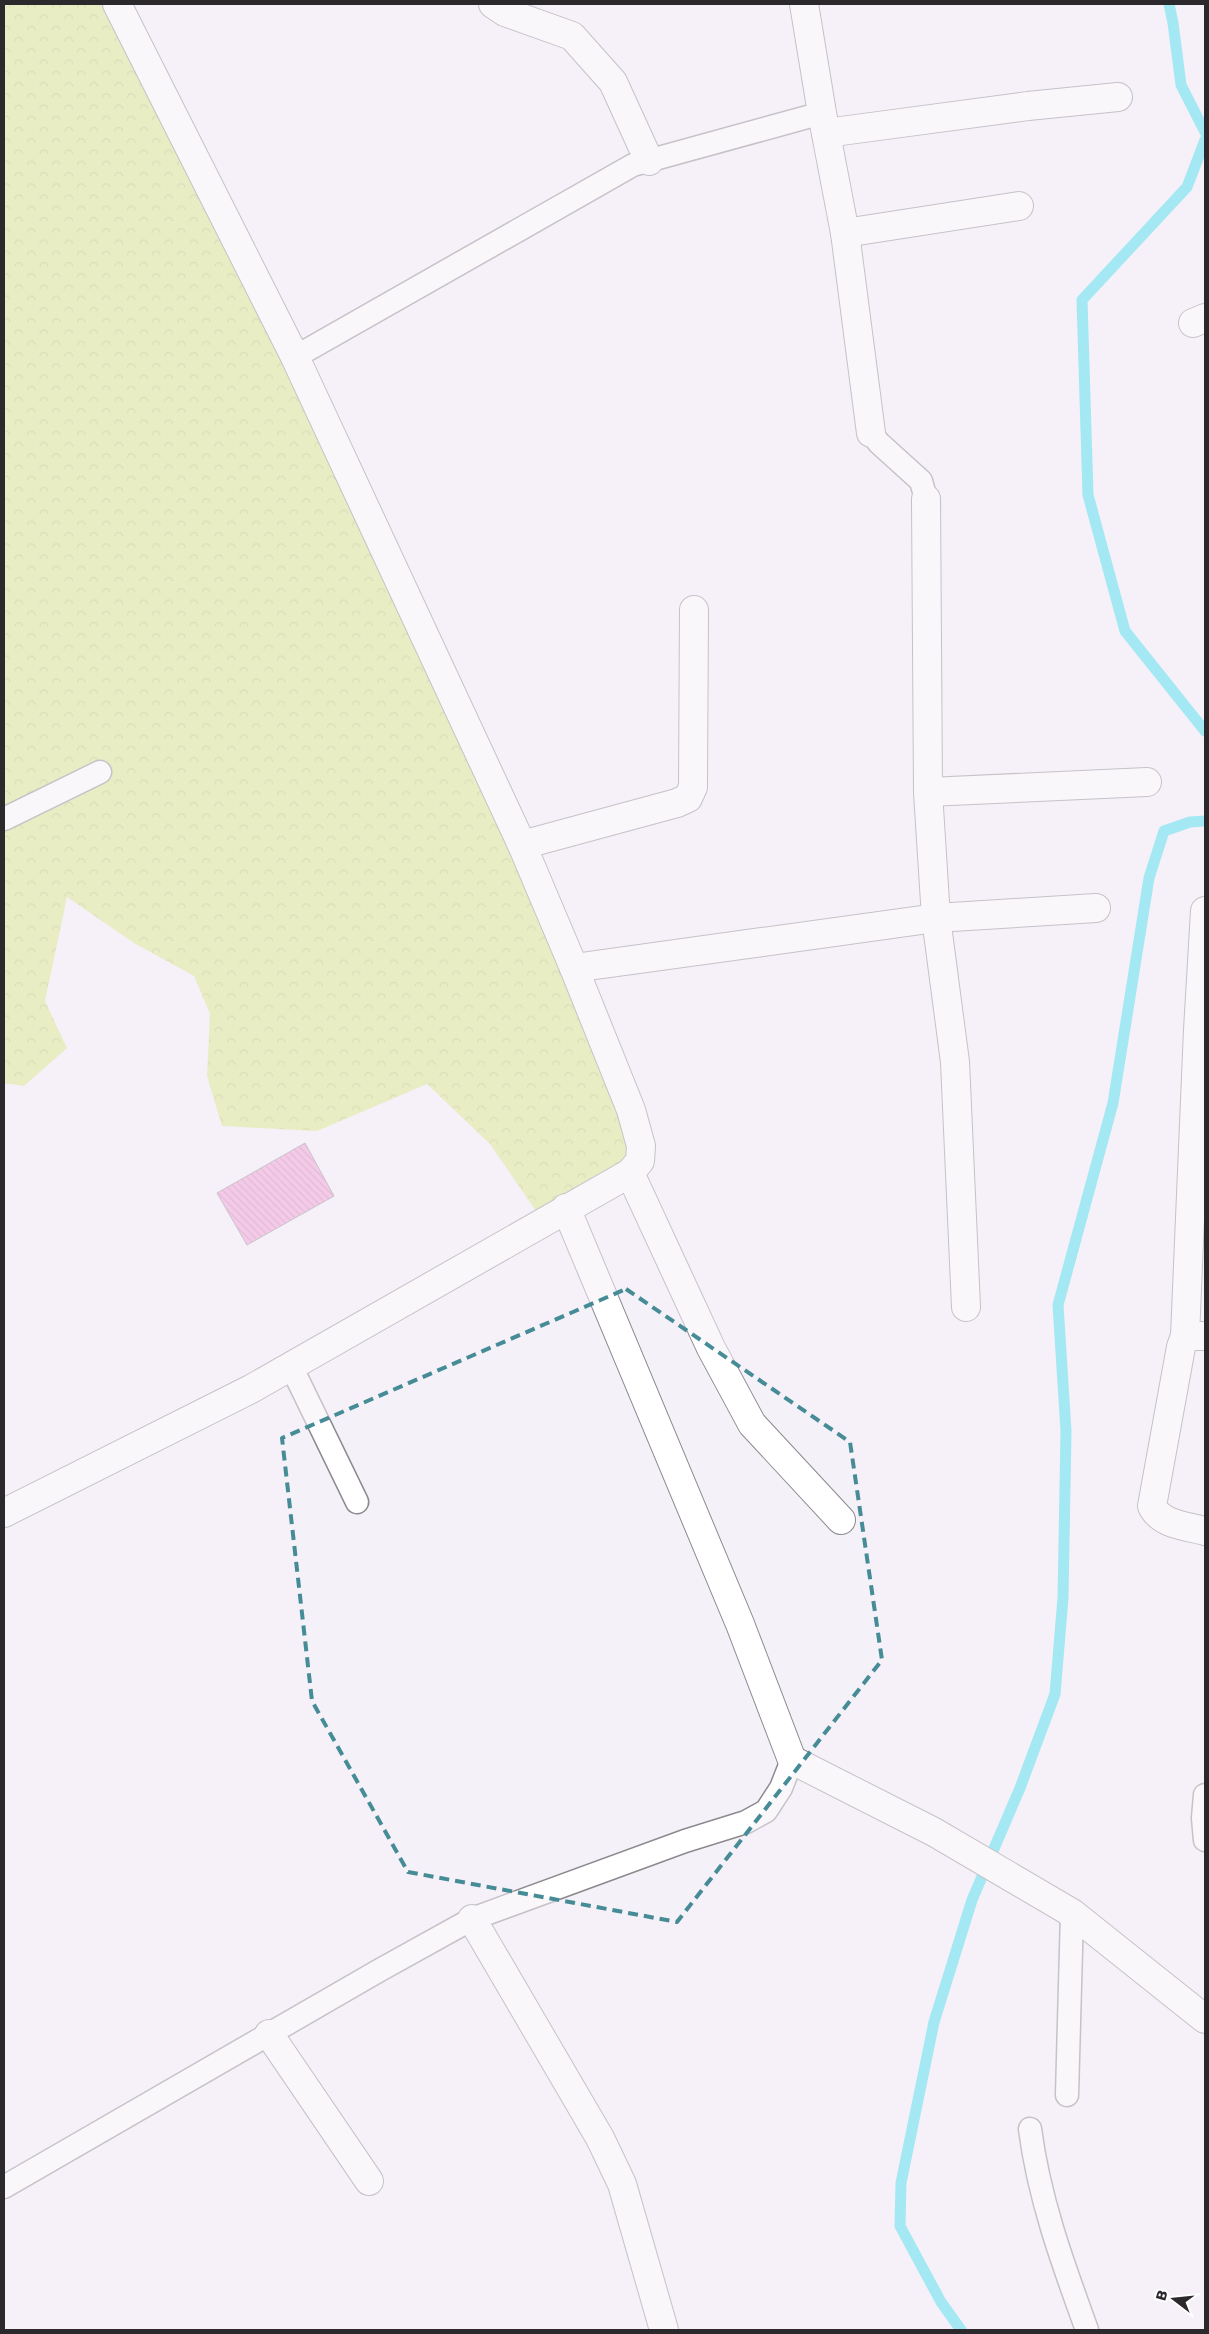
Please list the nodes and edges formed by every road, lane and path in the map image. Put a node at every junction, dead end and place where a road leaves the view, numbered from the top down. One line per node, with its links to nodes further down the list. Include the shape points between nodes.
1 (117, 4): 9 (street)
2 (494, 4): 6 (street, via 505,12 572,36 613,82)
3 (804, 4): 5 (street)
4 (1118, 97): 5 (street)
5 (824, 123): 6 (lane); 8 (street)
6 (649, 161): 9 (lane, via 633,165)
7 (1019, 206): 8 (street)
8 (845, 233): 10 (street)
9 (295, 357): 17 (street)
10 (871, 433): 11 (lane, via 921,481)
11 (926, 499): 15 (street)
12 (694, 610): 17 (street, via 693,787 688,798)
13 (100, 772): 16 (lane)
14 (1147, 782): 15 (street)
15 (928, 792): 20 (street)
16 (4, 819)
17 (522, 846): 21 (street)
18 (1096, 908): 20 (street)
19 (1205, 911): 25 (street, via 1198,1030)
20 (936, 918): 21 (street); 24 (street, via 955,1062)
21 (574, 968): 22 (street, via 631,1110 641,1146 640,1161)
22 (630, 1173): 23 (street); 29 (street, via 710,1348 752,1424)
23 (566, 1208): 26 (street); 31 (street, via 740,1624)
24 (966, 1307)
25 (1195, 1336): 30 (street, via 1176,1371 1152,1506 1157,1516 1164,1520)
26 (292, 1366): 27 (lane); 28 (street)
27 (357, 1502)
28 (4, 1513)
29 (841, 1520)
30 (1205, 1531)
31 (792, 1760): 34 (street, via 934,1832); 35 (lane, via 781,1788 766,1811 746,1822 685,1841)
32 (1205, 1795): 33 (lane)
33 (1205, 1840)
34 (1072, 1913): 36 (street); 38 (lane)
35 (472, 1920): 37 (lane); 42 (street, via 600,2138 622,2184)
36 (1205, 2019)
37 (269, 2034): 40 (street); 41 (lane)
38 (1067, 2095)
39 (1030, 2128): 43 (lane, via 1034,2164 1052,2234)
40 (369, 2181)
41 (4, 2187)
42 (664, 2330)
43 (1086, 2330)

